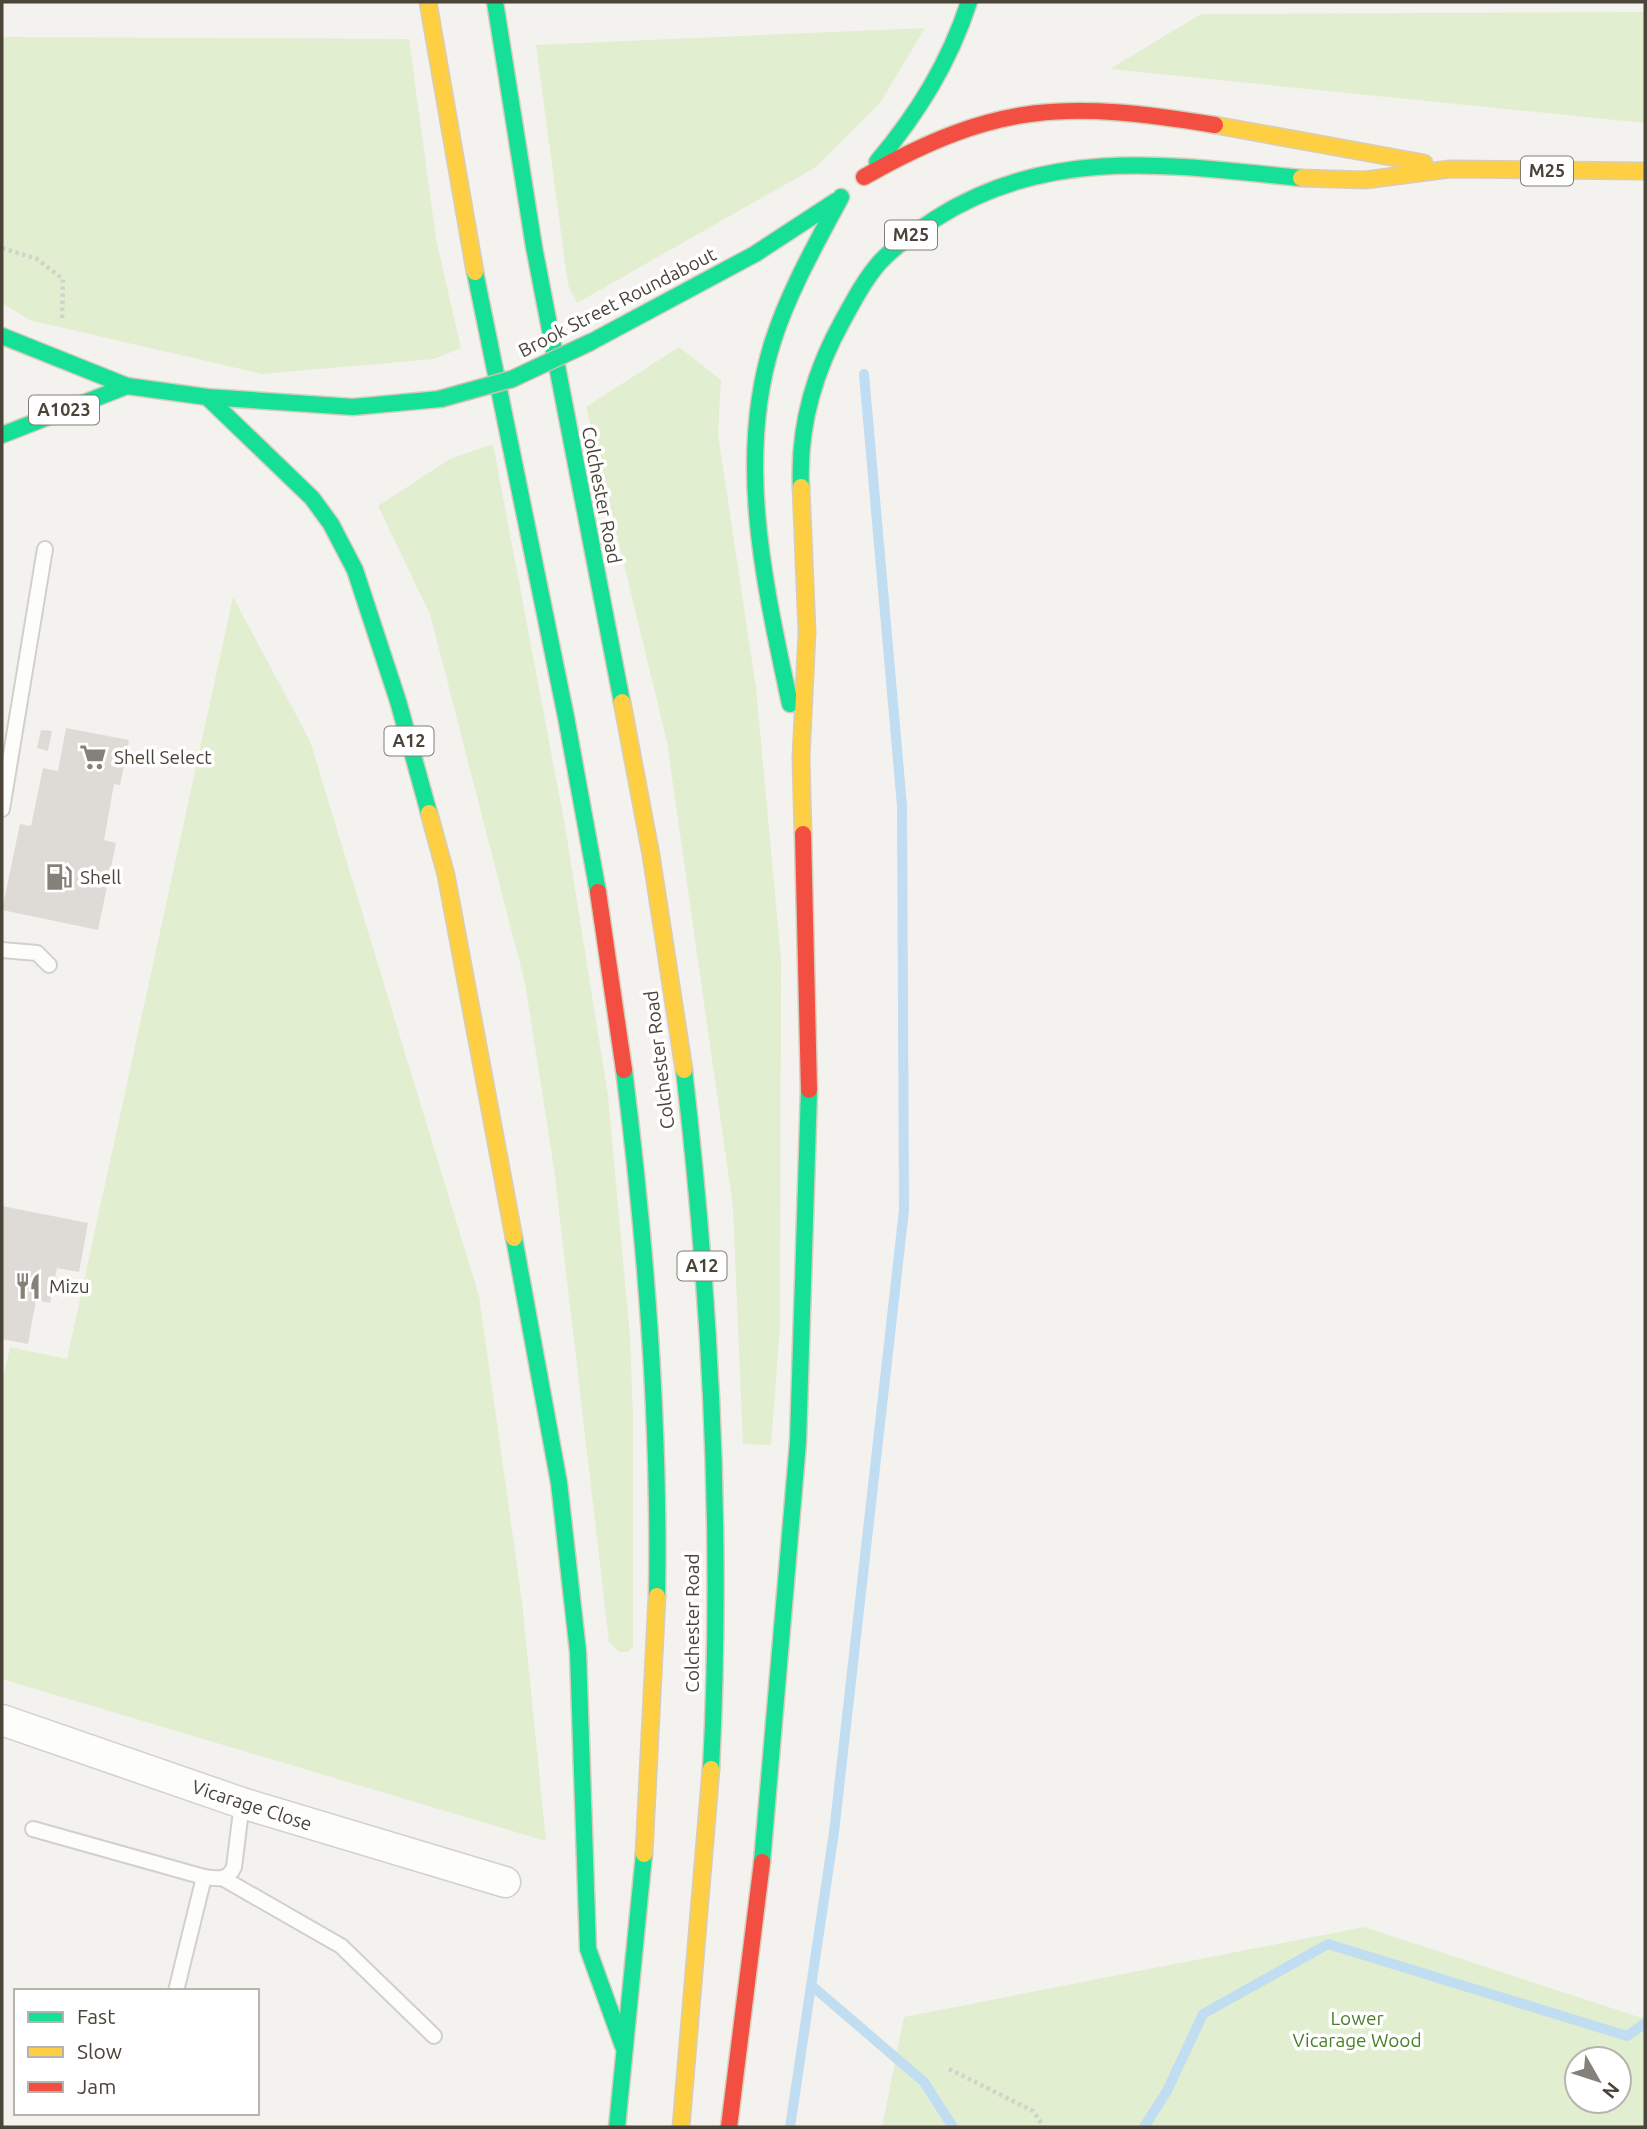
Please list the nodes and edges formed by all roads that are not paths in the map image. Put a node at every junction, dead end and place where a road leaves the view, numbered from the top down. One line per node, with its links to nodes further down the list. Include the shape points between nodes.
1 (428, 2): 25 (main road, Colchester Road / A12, via 462,219 608,951 635,1160 649,1341 656,1629 638,1952)
2 (495, 2): 27 (main road, Colchester Road / A12, via 565,414 671,978 699,1218 713,1439 714,1684 701,1932)
3 (969, 2): 6 (main road, Brook Street Roundabout, via 933,92)
4 (1450, 169): 5 (main road, M25); 6 (main road, M25, via 1341,145 1128,111 1047,110 980,123 902,154); 13 (main road, M25, via 1366,180 1170,166 1119,165 1039,173 968,198 938,215 891,253 841,321 825,354 803,425 800,465 807,632)
5 (1645, 171)
6 (864, 177): 7 (main road, Brook Street Roundabout)
7 (841, 197): 10 (main road, Brook Street Roundabout, bridge, via 755,254 512,379 440,399 353,407); 13 (main road, via 772,344 758,426 759,522 774,629)
8 (2, 335): 9 (main road, Brook Street Roundabout)
9 (127, 386): 10 (main road, Brook Street Roundabout); 11 (main road, A1023)
10 (207, 397): 25 (main road, A12, via 312,498 355,570 398,701 446,875 559,1483 578,1652 588,1949)
11 (2, 435)
12 (45, 549): 14 (lane)
13 (801, 758): 28 (main road, via 810,1070 798,1442 759,1895)
14 (2, 809)
15 (2, 950): 16 (lane, via 37,953)
16 (49, 965)
17 (2, 1720): 18 (street, Vicarage Close)
18 (242, 1802): 21 (lane, via 234,1867); 22 (street, Vicarage Close)
19 (33, 1829): 20 (lane)
20 (204, 1877): 21 (lane); 23 (lane)
21 (224, 1879): 24 (lane, via 341,1945)
22 (505, 1882)
23 (176, 1989)
24 (435, 2036)
25 (626, 2054): 26 (main road, A12)
26 (617, 2127)
27 (681, 2127)
28 (729, 2127)

